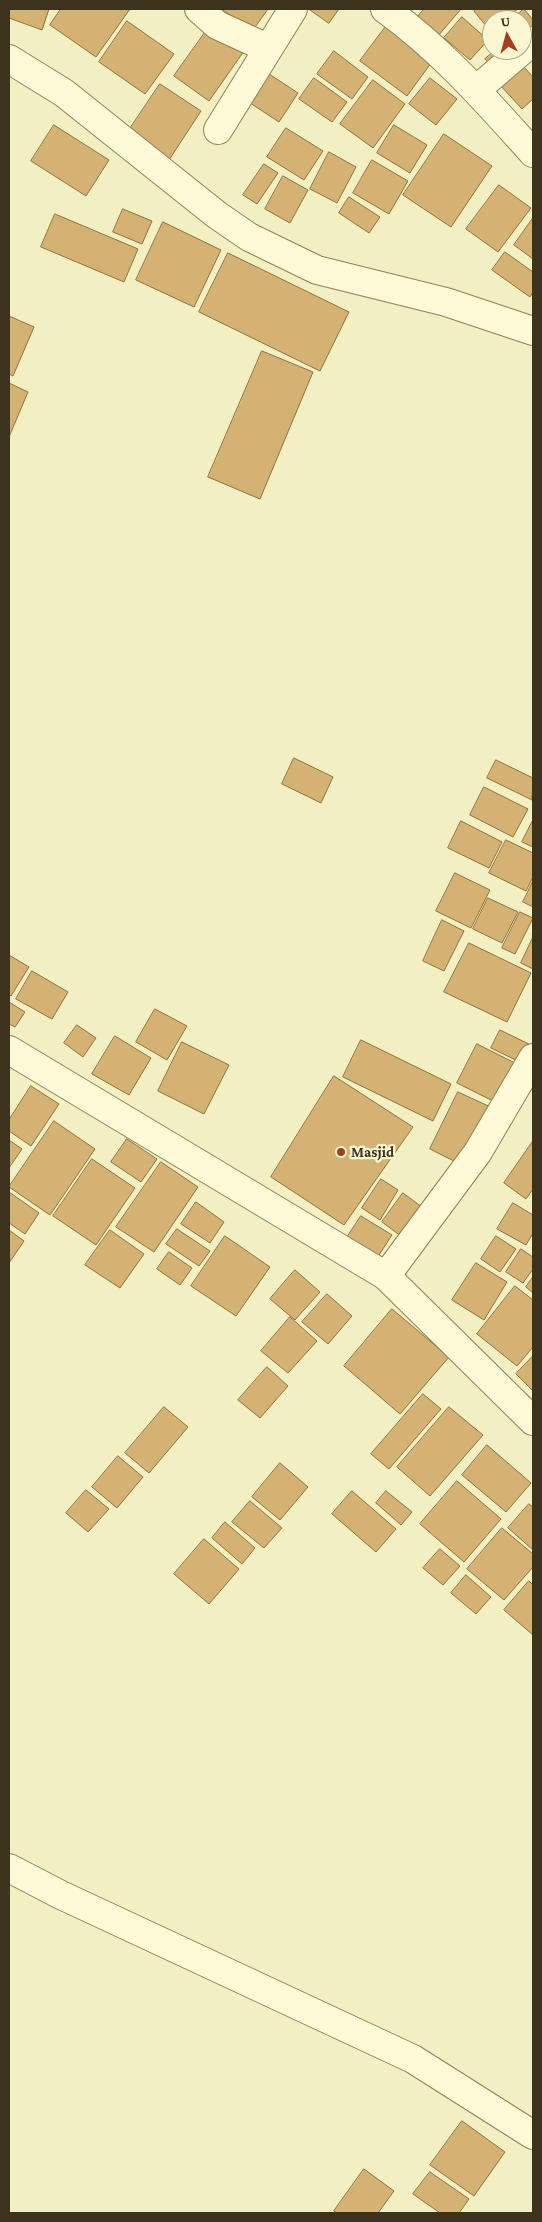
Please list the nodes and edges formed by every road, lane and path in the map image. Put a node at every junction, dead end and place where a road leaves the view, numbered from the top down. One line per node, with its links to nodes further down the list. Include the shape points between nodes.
1 (199, 9): 5 (street, via 217,25)
2 (293, 9): 5 (street)
3 (385, 9): 7 (street, via 410,26)
4 (533, 41): 7 (street)
5 (267, 48): 8 (street)
6 (9, 59): 10 (street, via 64,93 249,237 317,270 446,302)
7 (476, 90): 9 (street)
8 (218, 130)
9 (533, 153)
10 (533, 332)
11 (9, 1050): 13 (street)
12 (533, 1058): 13 (street, via 478,1152)
13 (386, 1276): 14 (street)
14 (533, 1421)
15 (9, 1868): 16 (street, via 60,1895 413,2059)
16 (533, 2135)

